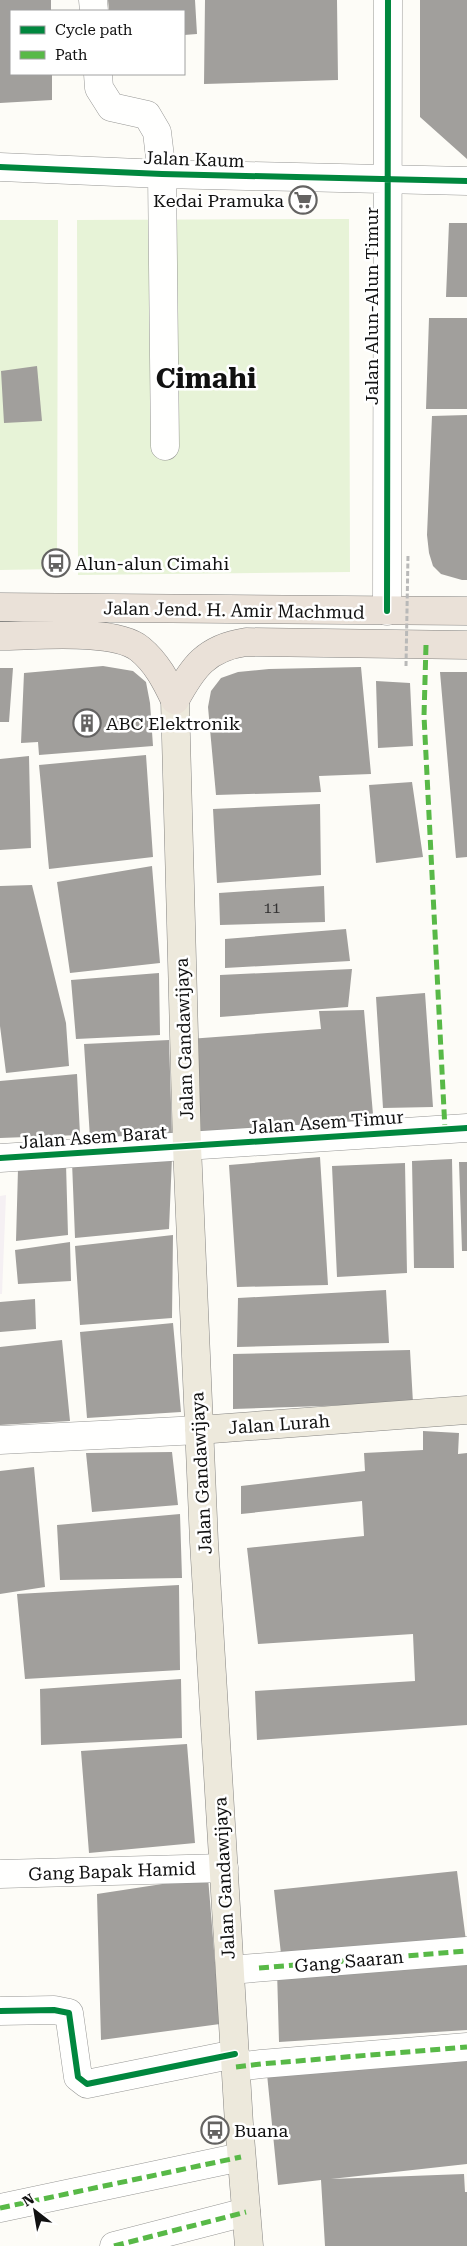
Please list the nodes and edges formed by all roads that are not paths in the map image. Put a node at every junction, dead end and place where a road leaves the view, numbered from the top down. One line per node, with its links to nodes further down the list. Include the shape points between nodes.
1 (388, 0): 5 (street, Jalan Alun-Alun Timur)
2 (98, 75): 4 (street, via 99,88 111,107 147,115 157,132)
3 (0, 167): 4 (street, Jalan Kaum)
4 (162, 174): 5 (street, Jalan Kaum); 7 (street)
5 (386, 180): 6 (street, Jalan Kaum); 9 (street, Jalan Alun-Alun Timur)
6 (467, 181)
7 (165, 446)
8 (0, 607): 9 (highway, Jalan Jend. H. Amir Machmud)
9 (387, 611): 10 (highway, Jalan Jend. H. Amir Machmud)
10 (467, 611)
11 (0, 636): 13 (highway, Jalan Jend. H. Amir Machmud, via 121,639 139,648 153,662 164,676)
12 (467, 645): 13 (highway, Jalan Jend. H. Amir Machmud, via 232,644 203,659 190,673)
13 (175, 700): 15 (main road, Jalan Gandawijaya)
14 (467, 1128): 15 (street, Jalan Asem Timur)
15 (187, 1146): 16 (street, Jalan Asem Barat); 18 (main road, Jalan Gandawijaya)
16 (0, 1158)
17 (467, 1410): 18 (main road, Jalan Lurah)
18 (199, 1430): 19 (street, Jalan Lurah); 20 (main road, Jalan Gandawijaya)
19 (0, 1440)
20 (224, 1868): 21 (street, Gang Bapak Hamid); 23 (main road, Jalan Gandawijaya)
21 (0, 1874)
22 (467, 1951): 23 (street, Gang Saaran)
23 (230, 1970): 26 (main road, Jalan Gandawijaya)
24 (0, 2011): 26 (street, via 54,2010 69,2013 78,2077 87,2084)
25 (467, 2047): 26 (street)
26 (236, 2061): 27 (main road, Jalan Gandawijaya)
27 (241, 2157): 28 (street); 29 (main road, Jalan Gandawijaya)
28 (0, 2208)
29 (246, 2212): 30 (street); 31 (main road, Jalan Gandawijaya)
30 (114, 2246)
31 (249, 2246)

